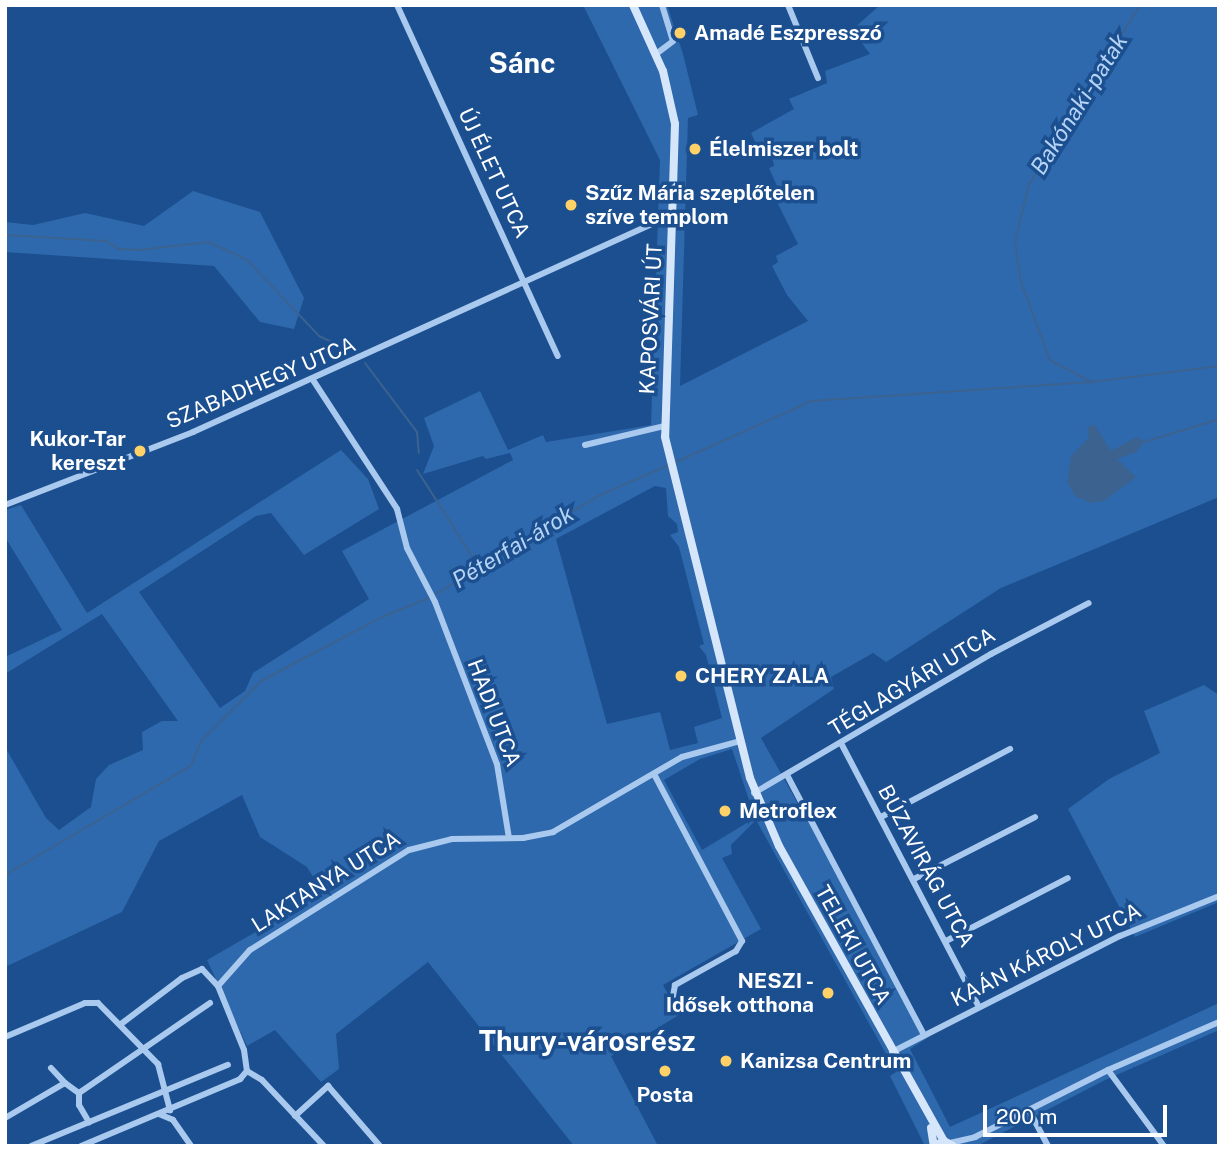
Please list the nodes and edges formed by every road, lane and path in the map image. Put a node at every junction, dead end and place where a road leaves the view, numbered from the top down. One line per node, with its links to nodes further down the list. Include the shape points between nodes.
1 (397, 5): 8 (street, ÚJ ÉLET UTCA)
2 (633, 5): 5 (main road, KAPOSVÁRI ÚT)
3 (662, 5): 5 (street, via 673,41)
4 (789, 5): 6 (street)
5 (656, 54): 7 (main road, KAPOSVÁRI ÚT, via 676,124)
6 (818, 78)
7 (674, 214): 8 (street, SZABADHEGY UTCA); 11 (main road, KAPOSVÁRI ÚT)
8 (527, 284): 9 (street, ÚJ ÉLET UTCA); 10 (street, SZABADHEGY UTCA)
9 (558, 356)
10 (313, 380): 13 (street, SZABADHEGY UTCA); 23 (street, HADI UTCA, via 390,495 407,548 431,592 499,769)
11 (664, 426): 12 (street); 15 (main road, KAPOSVÁRI ÚT)
12 (586, 444)
13 (5, 505)
14 (1089, 603): 16 (street, TÉGLAGYÁRI UTCA, via 991,653)
15 (740, 741): 18 (street, LAKTANYA UTCA, via 690,754); 20 (main road, KAPOSVÁRI ÚT)
16 (842, 745): 19 (street, TÉGLAGYÁRI UTCA); 21 (street, BÚZAVIRÁG UTCA)
17 (1010, 749): 21 (street)
18 (654, 774): 23 (street, LAKTANYA UTCA, via 561,828); 29 (street, via 742,941 736,951 675,985)
19 (787, 775): 20 (street, TÉGLAGYÁRI UTCA); 34 (street, TELEKI UTCA)
20 (754, 793): 37 (main road, TELEKI UTCA)
21 (881, 817): 25 (street, BÚZAVIRÁG UTCA)
22 (1035, 817): 25 (street)
23 (509, 838): 28 (street, LAKTANYA UTCA, via 452,839 409,850 250,950)
24 (1068, 878): 27 (street)
25 (914, 879): 27 (street, BÚZAVIRÁG UTCA)
26 (1219, 896): 31 (street, KAÁN KÁROLY UTCA, via 1120,936)
27 (946, 942): 31 (street, BÚZAVIRÁG UTCA)
28 (218, 986): 33 (street, via 208,972 197,970); 41 (street, via 244,1050)
29 (673, 996)
30 (210, 1003): 36 (street)
31 (978, 1005): 34 (street, KAÁN KÁROLY UTCA)
32 (1219, 1022): 40 (street)
33 (121, 1024): 35 (street, via 92,1001); 36 (street)
34 (924, 1035): 37 (street, KAÁN KÁROLY UTCA)
35 (5, 1037)
36 (143, 1048): 43 (street, via 159,1066); 44 (street)
37 (892, 1052): 48 (main road, TELEKI UTCA)
38 (228, 1065): 43 (street)
39 (51, 1068): 42 (street)
40 (1108, 1070): 47 (street); 64 (street)
41 (247, 1071): 45 (street, via 240,1079); 50 (street)
42 (65, 1083): 44 (street); 51 (street)
43 (163, 1092): 46 (street); 52 (street)
44 (79, 1093): 52 (street, via 79,1105)
45 (180, 1106): 46 (street); 53 (street)
46 (170, 1110): 49 (street)
47 (1029, 1110): 54 (street); 63 (street)
48 (925, 1112): 55 (main road, TELEKI UTCA); 61 (main road, TELEKI UTCA)
49 (159, 1114): 53 (street); 57 (street)
50 (295, 1116): 59 (street); 60 (street, via 328,1086)
51 (5, 1118)
52 (89, 1122): 56 (street)
53 (176, 1124): 58 (street)
54 (975, 1137): 55 (street); 62 (street)
55 (949, 1143): 61 (main road)
56 (31, 1146)
57 (81, 1146)
58 (191, 1146)
59 (324, 1146)
60 (380, 1146)
61 (934, 1146)
62 (964, 1146)
63 (1048, 1146)
64 (1164, 1146)

